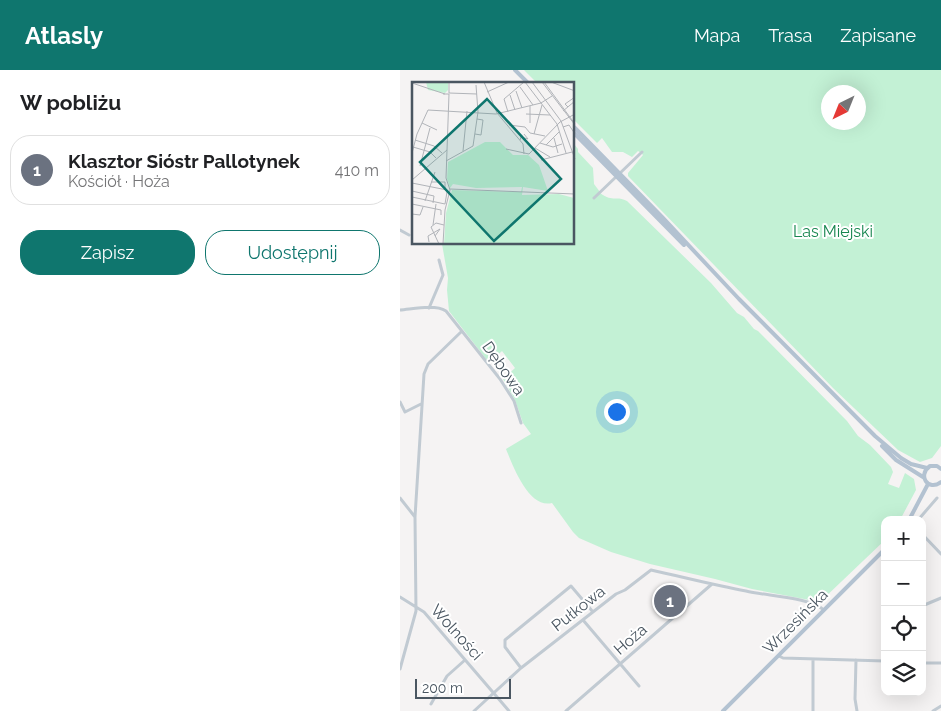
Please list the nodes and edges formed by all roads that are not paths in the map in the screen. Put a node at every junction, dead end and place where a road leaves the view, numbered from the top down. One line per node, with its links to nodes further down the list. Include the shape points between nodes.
1 (515, 70): 2 (main road)
2 (527, 82)
3 (575, 128): 6 (main road)
4 (575, 134): 6 (main road)
5 (642, 152): 6 (street)
6 (618, 175): 7 (street); 17 (main road)
7 (594, 198)
8 (400, 230): 9 (street)
9 (409, 234)
10 (439, 260): 11 (street, via 443,275)
11 (428, 308): 12 (street); 13 (street, Dębowa, via 446,311)
12 (400, 310)
13 (462, 331): 15 (street, via 426,369); 16 (street, Dębowa, via 500,379 514,401)
14 (400, 402): 15 (street, via 405,412)
15 (421, 404): 28 (street)
16 (521, 423)
17 (875, 436): 19 (main road, via 901,458); 21 (main road, via 896,460)
18 (941, 460): 20 (main road)
19 (927, 468): 20 (main road); 21 (main road)
20 (939, 468)
21 (923, 476): 23 (main road)
22 (941, 483): 23 (main road, via 935,486)
23 (928, 484): 26 (main road)
24 (400, 498): 28 (street)
25 (937, 498): 27 (street)
26 (911, 516)
27 (921, 516)
28 (415, 517): 36 (street)
29 (926, 538): 31 (street)
30 (881, 553): 37 (main road, Wrzesińska)
31 (941, 554)
32 (713, 583): 37 (street, via 803,600); 38 (street, Pułkowa, via 651,570); 47 (street, Hoża)
33 (400, 598): 36 (street, Wolności)
34 (941, 598): 35 (street)
35 (926, 604)
36 (416, 606): 42 (street, Wolności); 49 (street)
37 (824, 610): 40 (main road, Wrzesińska)
38 (593, 612): 39 (street, Pułkowa); 48 (street, via 572,586 505,640 505,647)
39 (583, 620): 47 (street); 48 (street, Pułkowa)
40 (779, 656): 41 (street); 57 (main road, Wrzesińska)
41 (813, 659): 43 (street); 58 (street)
42 (465, 660): 51 (street, Wolności); 52 (street, via 447,676)
43 (856, 660): 44 (street); 59 (street)
44 (881, 661)
45 (926, 663): 46 (street)
46 (941, 663)
47 (621, 664): 50 (street); 56 (street, Hoża)
48 (521, 668): 51 (street, Pułkowa)
49 (400, 669)
50 (639, 686)
51 (494, 693): 54 (street, Pułkowa); 55 (street, Wolności)
52 (431, 704)
53 (941, 706): 60 (street)
54 (474, 711)
55 (510, 711)
56 (566, 711)
57 (724, 711)
58 (813, 711)
59 (857, 711)
60 (933, 711)

